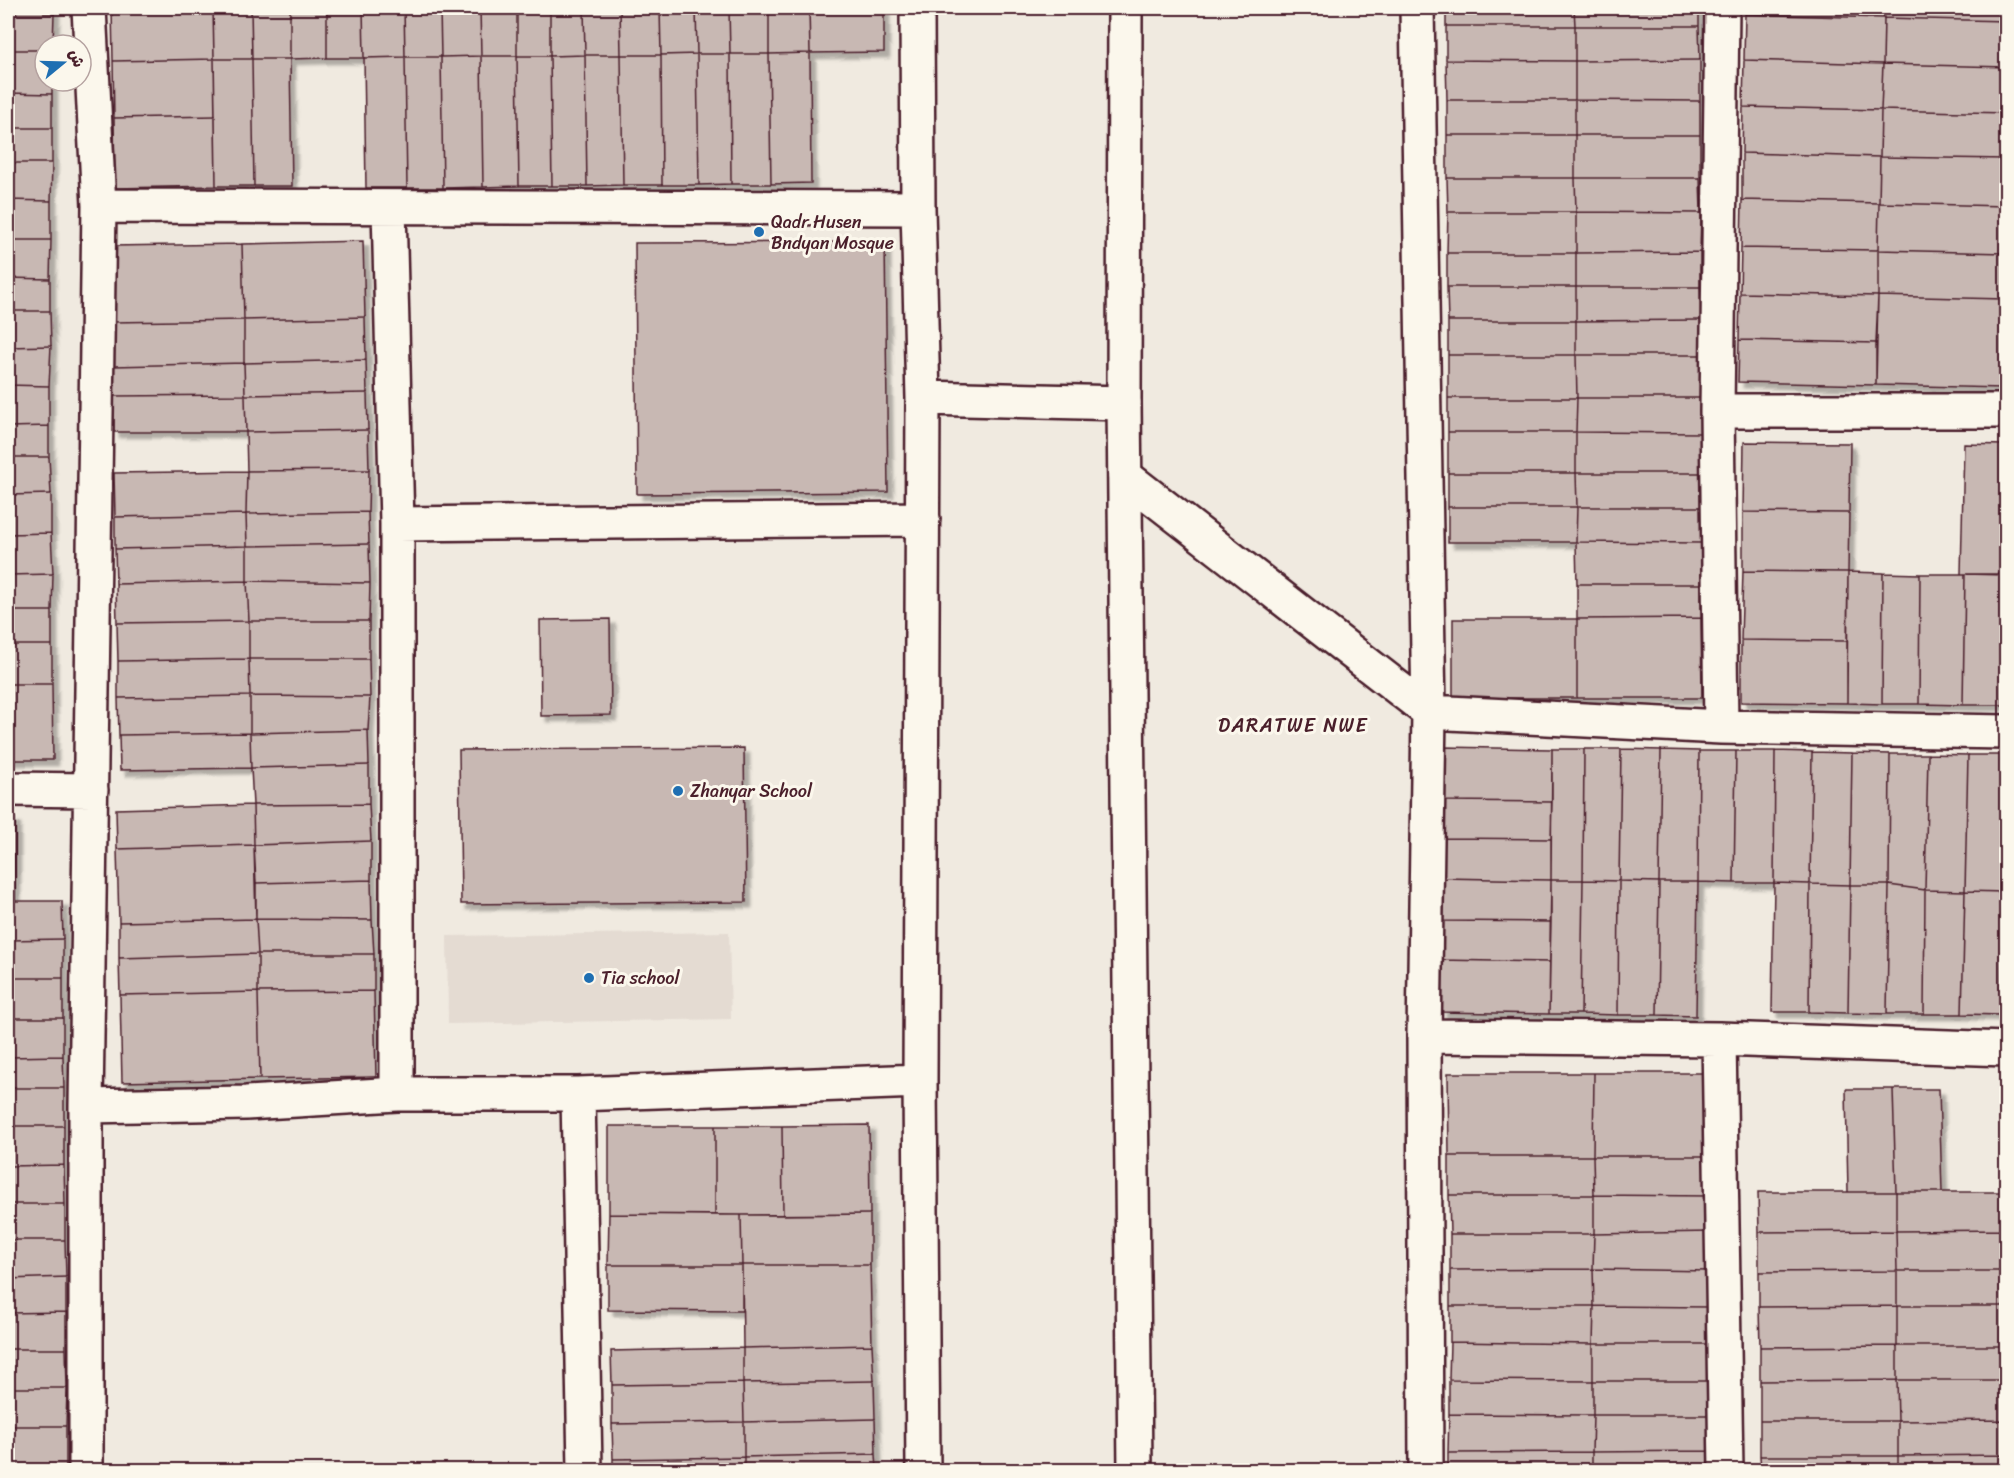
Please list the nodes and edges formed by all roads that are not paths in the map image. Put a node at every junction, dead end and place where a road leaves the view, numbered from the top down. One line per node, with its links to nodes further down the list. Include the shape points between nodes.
1 (90, 8): 6 (street)
2 (917, 8): 8 (street)
3 (1125, 8): 10 (street)
4 (1417, 8): 16 (street)
5 (1722, 8): 11 (street)
6 (99, 206): 7 (street); 20 (street)
7 (389, 208): 8 (street); 15 (street)
8 (918, 208): 9 (street)
9 (923, 398): 10 (street); 14 (street)
10 (1124, 403): 13 (street)
11 (1717, 411): 12 (street); 17 (street)
12 (2007, 411)
13 (1125, 476): 16 (street); 31 (street)
14 (922, 519): 15 (street); 24 (street)
15 (397, 524): 25 (street)
16 (1429, 712): 17 (street); 21 (street)
17 (1721, 727): 18 (street)
18 (2007, 732)
19 (8, 789): 20 (street)
20 (91, 790): 27 (street)
21 (1424, 1036): 22 (street); 32 (street)
22 (1719, 1039): 23 (street); 33 (street)
23 (2007, 1050)
24 (920, 1081): 26 (street); 30 (street)
25 (397, 1094): 26 (street); 27 (street)
26 (578, 1094): 29 (street)
27 (87, 1106): 28 (street)
28 (86, 1470)
29 (585, 1470)
30 (922, 1470)
31 (1135, 1470)
32 (1426, 1470)
33 (1726, 1470)

